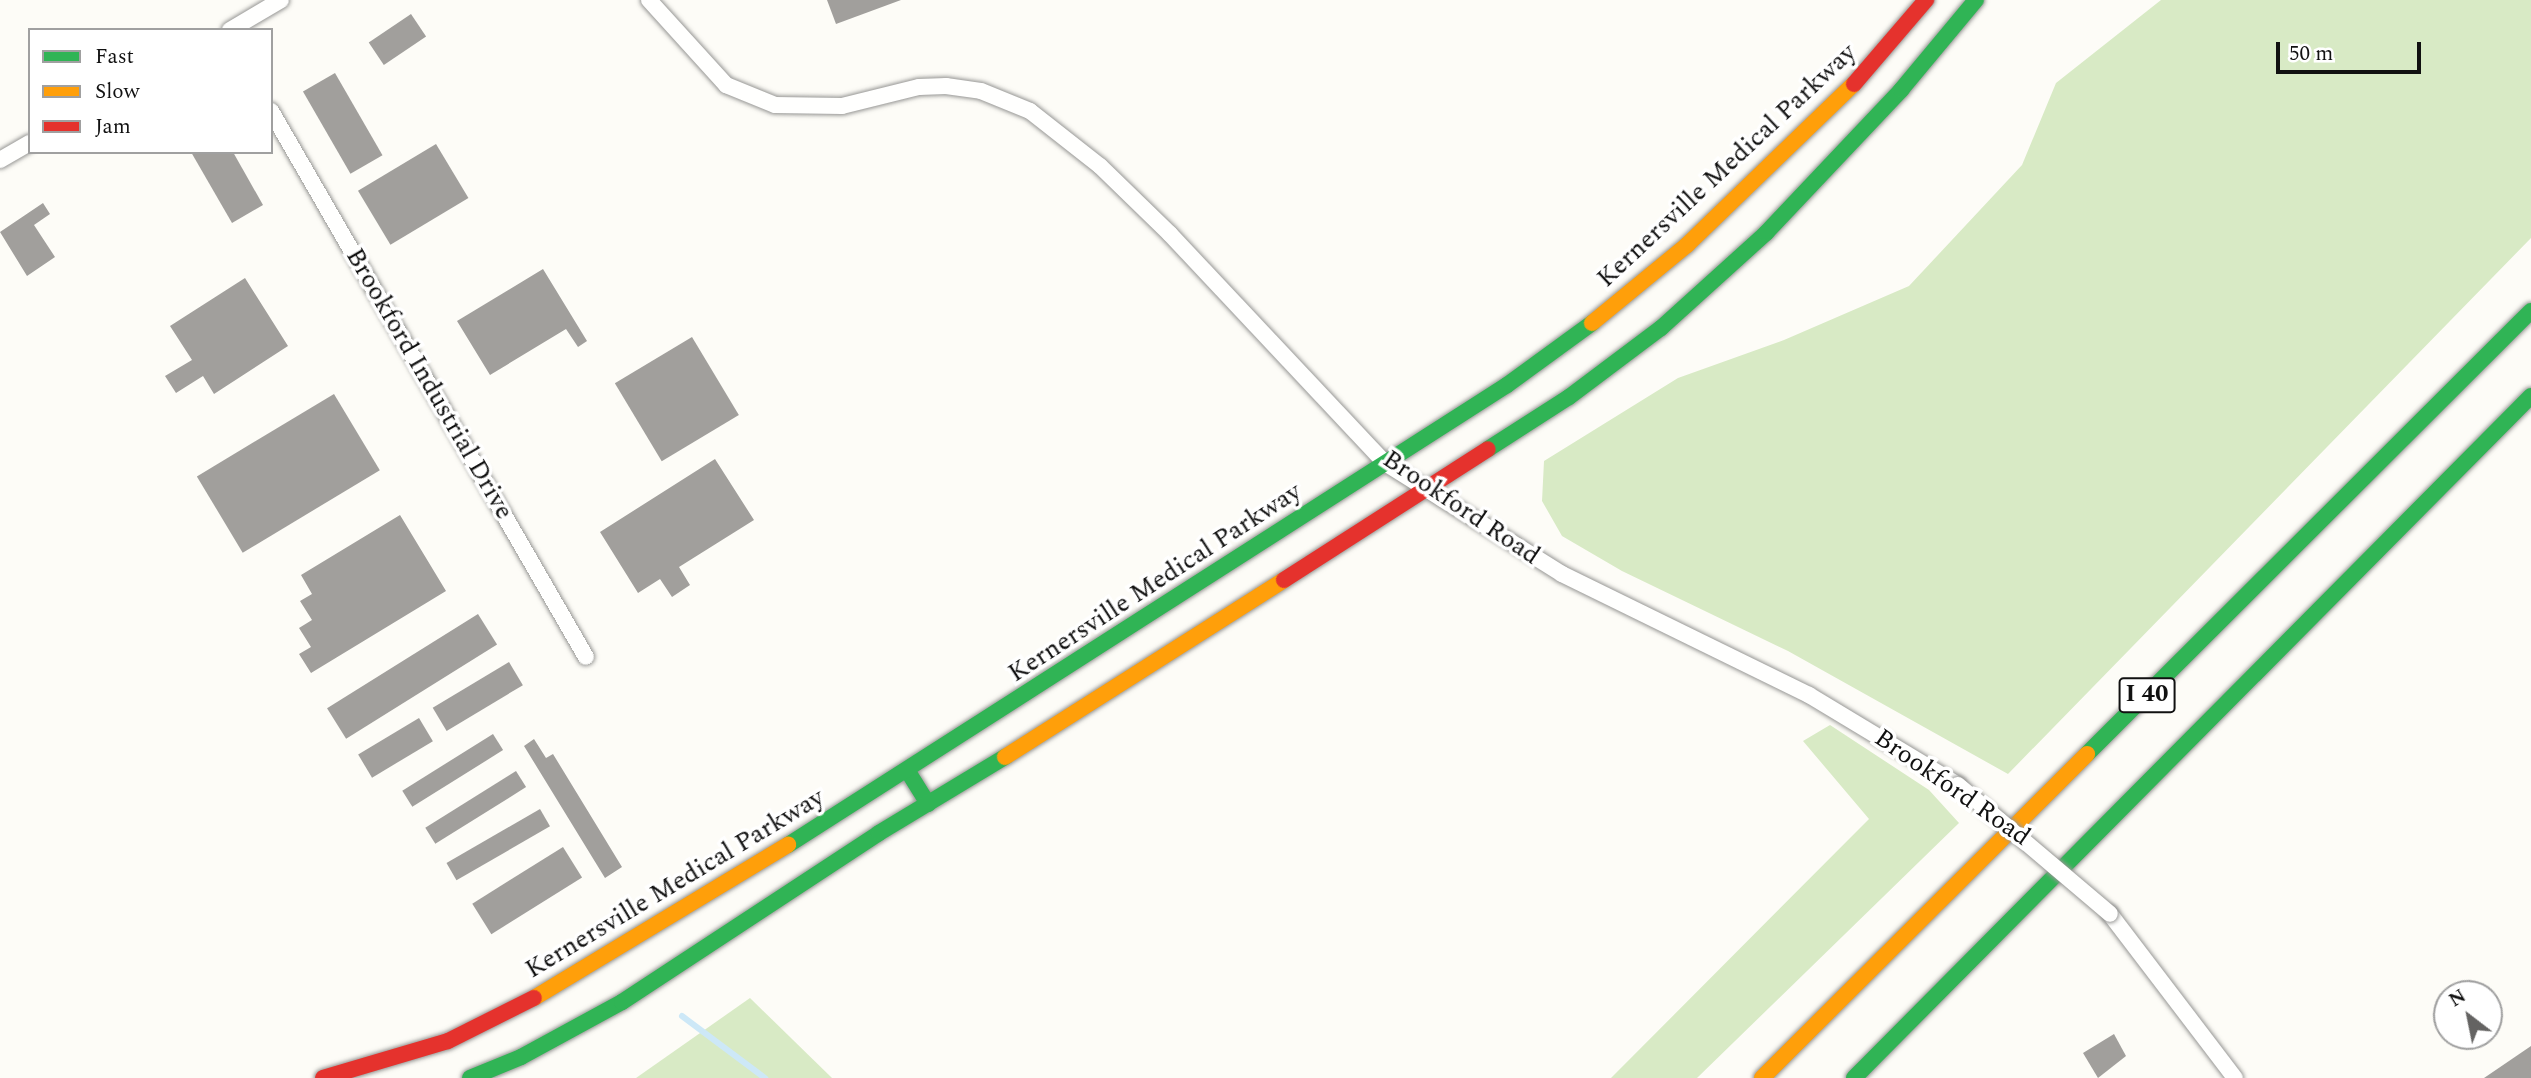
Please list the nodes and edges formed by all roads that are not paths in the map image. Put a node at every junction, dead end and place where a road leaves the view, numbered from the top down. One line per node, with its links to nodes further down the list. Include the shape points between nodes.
1 (281, 0): 5 (street)
2 (649, 0): 12 (street, Brookford Road, via 726,85 775,105 842,106 919,87 946,86 981,92 1030,111 1100,166 1170,234)
3 (1926, 0): 6 (main road, Kernersville Medical Parkway)
4 (1976, 0): 6 (main road, Kernersville Medical Parkway)
5 (233, 28)
6 (1887, 78): 12 (main road, Kernersville Medical Parkway, via 1551,355); 13 (main road, Kernersville Medical Parkway, via 1766,233 1661,328 1569,397)
7 (273, 114): 14 (street, Brookford Industrial Drive)
8 (28, 144): 9 (street)
9 (0, 160)
10 (2531, 311): 19 (main road, I 40)
11 (2531, 396): 20 (main road, I 40)
12 (1385, 463): 13 (street, Brookford Road); 15 (main road, Kernersville Medical Parkway)
13 (1429, 491): 16 (main road, Kernersville Medical Parkway); 21 (street, Brookford Road, bridge, via 1562,574 1809,695 1958,785 2110,914)
14 (586, 657)
15 (907, 771): 16 (main road); 17 (main road, Kernersville Medical Parkway, via 573,978 494,1020 400,1058)
16 (928, 804): 18 (main road, Kernersville Medical Parkway, via 622,1002 532,1051)
17 (323, 1078)
18 (470, 1078)
19 (1762, 1078)
20 (1854, 1078)
21 (2235, 1078)

